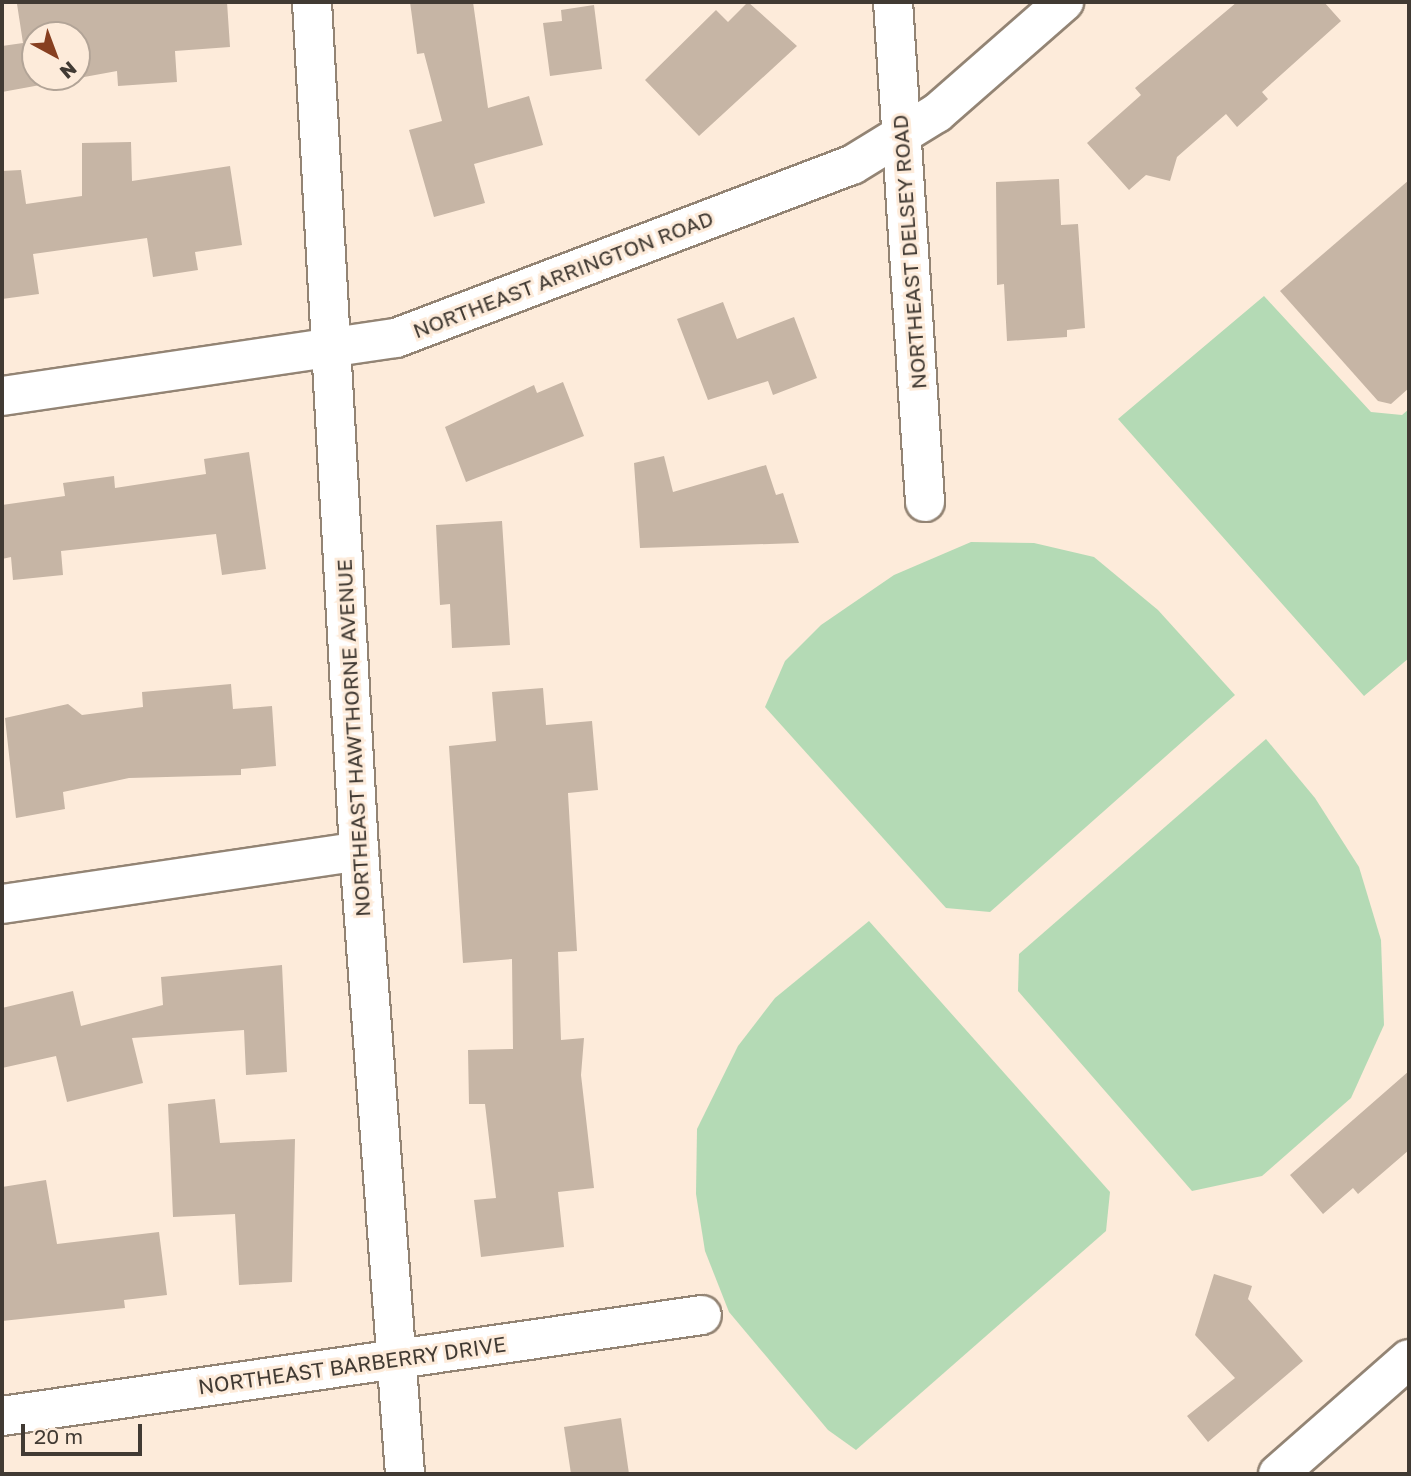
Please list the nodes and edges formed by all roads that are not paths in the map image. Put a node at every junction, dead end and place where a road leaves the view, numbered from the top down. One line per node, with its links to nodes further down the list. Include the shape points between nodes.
1 (312, 2): 5 (street, NORTHEAST HAWTHORNE AVENUE)
2 (892, 2): 4 (street, NORTHEAST DELSEY ROAD)
3 (1063, 2): 4 (street, NORTHEAST ARRINGTON ROAD)
4 (901, 139): 5 (street, NORTHEAST ARRINGTON ROAD, via 852,165 396,338); 7 (street, NORTHEAST DELSEY ROAD)
5 (330, 350): 6 (street, NORTHEAST ARRINGTON ROAD); 8 (street, NORTHEAST HAWTHORNE AVENUE)
6 (2, 396)
7 (925, 502)
8 (359, 851): 9 (street); 11 (street, NORTHEAST HAWTHORNE AVENUE)
9 (2, 904)
10 (702, 1315): 11 (street, NORTHEAST BARBERRY DRIVE)
11 (398, 1357): 13 (street, NORTHEAST BARBERRY DRIVE); 14 (street, NORTHEAST HAWTHORNE AVENUE)
12 (1409, 1359): 15 (street)
13 (2, 1416)
14 (405, 1474)
15 (1278, 1474)

